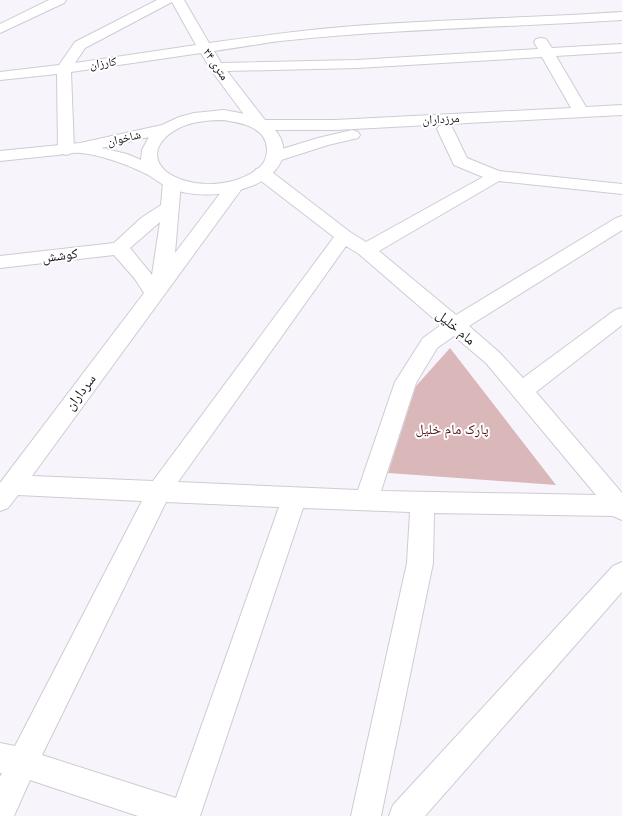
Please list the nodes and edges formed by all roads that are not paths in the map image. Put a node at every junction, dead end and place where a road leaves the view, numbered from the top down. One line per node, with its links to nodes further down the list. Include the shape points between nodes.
1 (59, 0): 6 (street)
2 (167, 0): 11 (street, via 80,45)
3 (177, 0): 7 (street, ۲۴ متری)
4 (622, 16): 5 (street, کارزان)
5 (529, 22): 7 (street, کارزان, via 375,28 279,36); 9 (street)
6 (0, 29)
7 (205, 48): 10 (street, ۲۴ متری); 11 (street, کارزان)
8 (622, 48): 9 (street)
9 (547, 53): 10 (street, via 357,64); 14 (street)
10 (216, 67): 16 (street, ۲۴ متری)
11 (64, 69): 12 (street, کارزان); 19 (street)
12 (0, 76)
13 (622, 110): 14 (street, مرزداران)
14 (581, 112): 16 (street, مرزداران, via 335,125)
15 (622, 122): 18 (street, مرزداران)
16 (260, 124): 17 (street, via 224,115 184,120); 21 (street, via 271,134 276,145)
17 (168, 128): 19 (street, شاخوان); 24 (street, via 156,138 149,149 150,162)
18 (445, 130): 21 (street, مرزداران, via 347,135); 23 (street, via 460,161)
19 (73, 149): 20 (street, شاخوان); 24 (street, شاخوان, via 121,158)
20 (0, 156)
21 (275, 157): 22 (street, via 268,170)
22 (262, 173): 25 (street); 29 (street, مام خلیل)
23 (496, 176): 26 (street); 31 (street)
24 (165, 178): 25 (street, via 189,188 212,190); 27 (street, سرداران)
25 (234, 187): 33 (street, سرداران)
26 (622, 189)
27 (170, 207): 30 (street, via 147,222); 33 (street, سرداران)
28 (622, 222): 35 (street)
29 (344, 236): 31 (street, مام خلیل); 37 (street)
30 (119, 248): 32 (street, کوشش); 33 (street)
31 (366, 250): 35 (street, مام خلیل)
32 (0, 262)
33 (158, 289): 38 (street, سرداران)
34 (622, 316): 36 (street)
35 (454, 326): 36 (street, مام خلیل, via 493,358); 40 (street, via 430,343 406,382)
36 (522, 391): 42 (street, مام خلیل)
37 (159, 491): 38 (street); 39 (street); 44 (street)
38 (6, 493)
39 (294, 498): 40 (street); 46 (street)
40 (366, 501): 41 (street)
41 (422, 502): 42 (street); 47 (street, via 420,563)
42 (621, 507)
43 (622, 574): 48 (street)
44 (11, 761): 45 (street); 46 (street)
45 (0, 812)
46 (185, 816)
47 (366, 816)
48 (404, 816)

